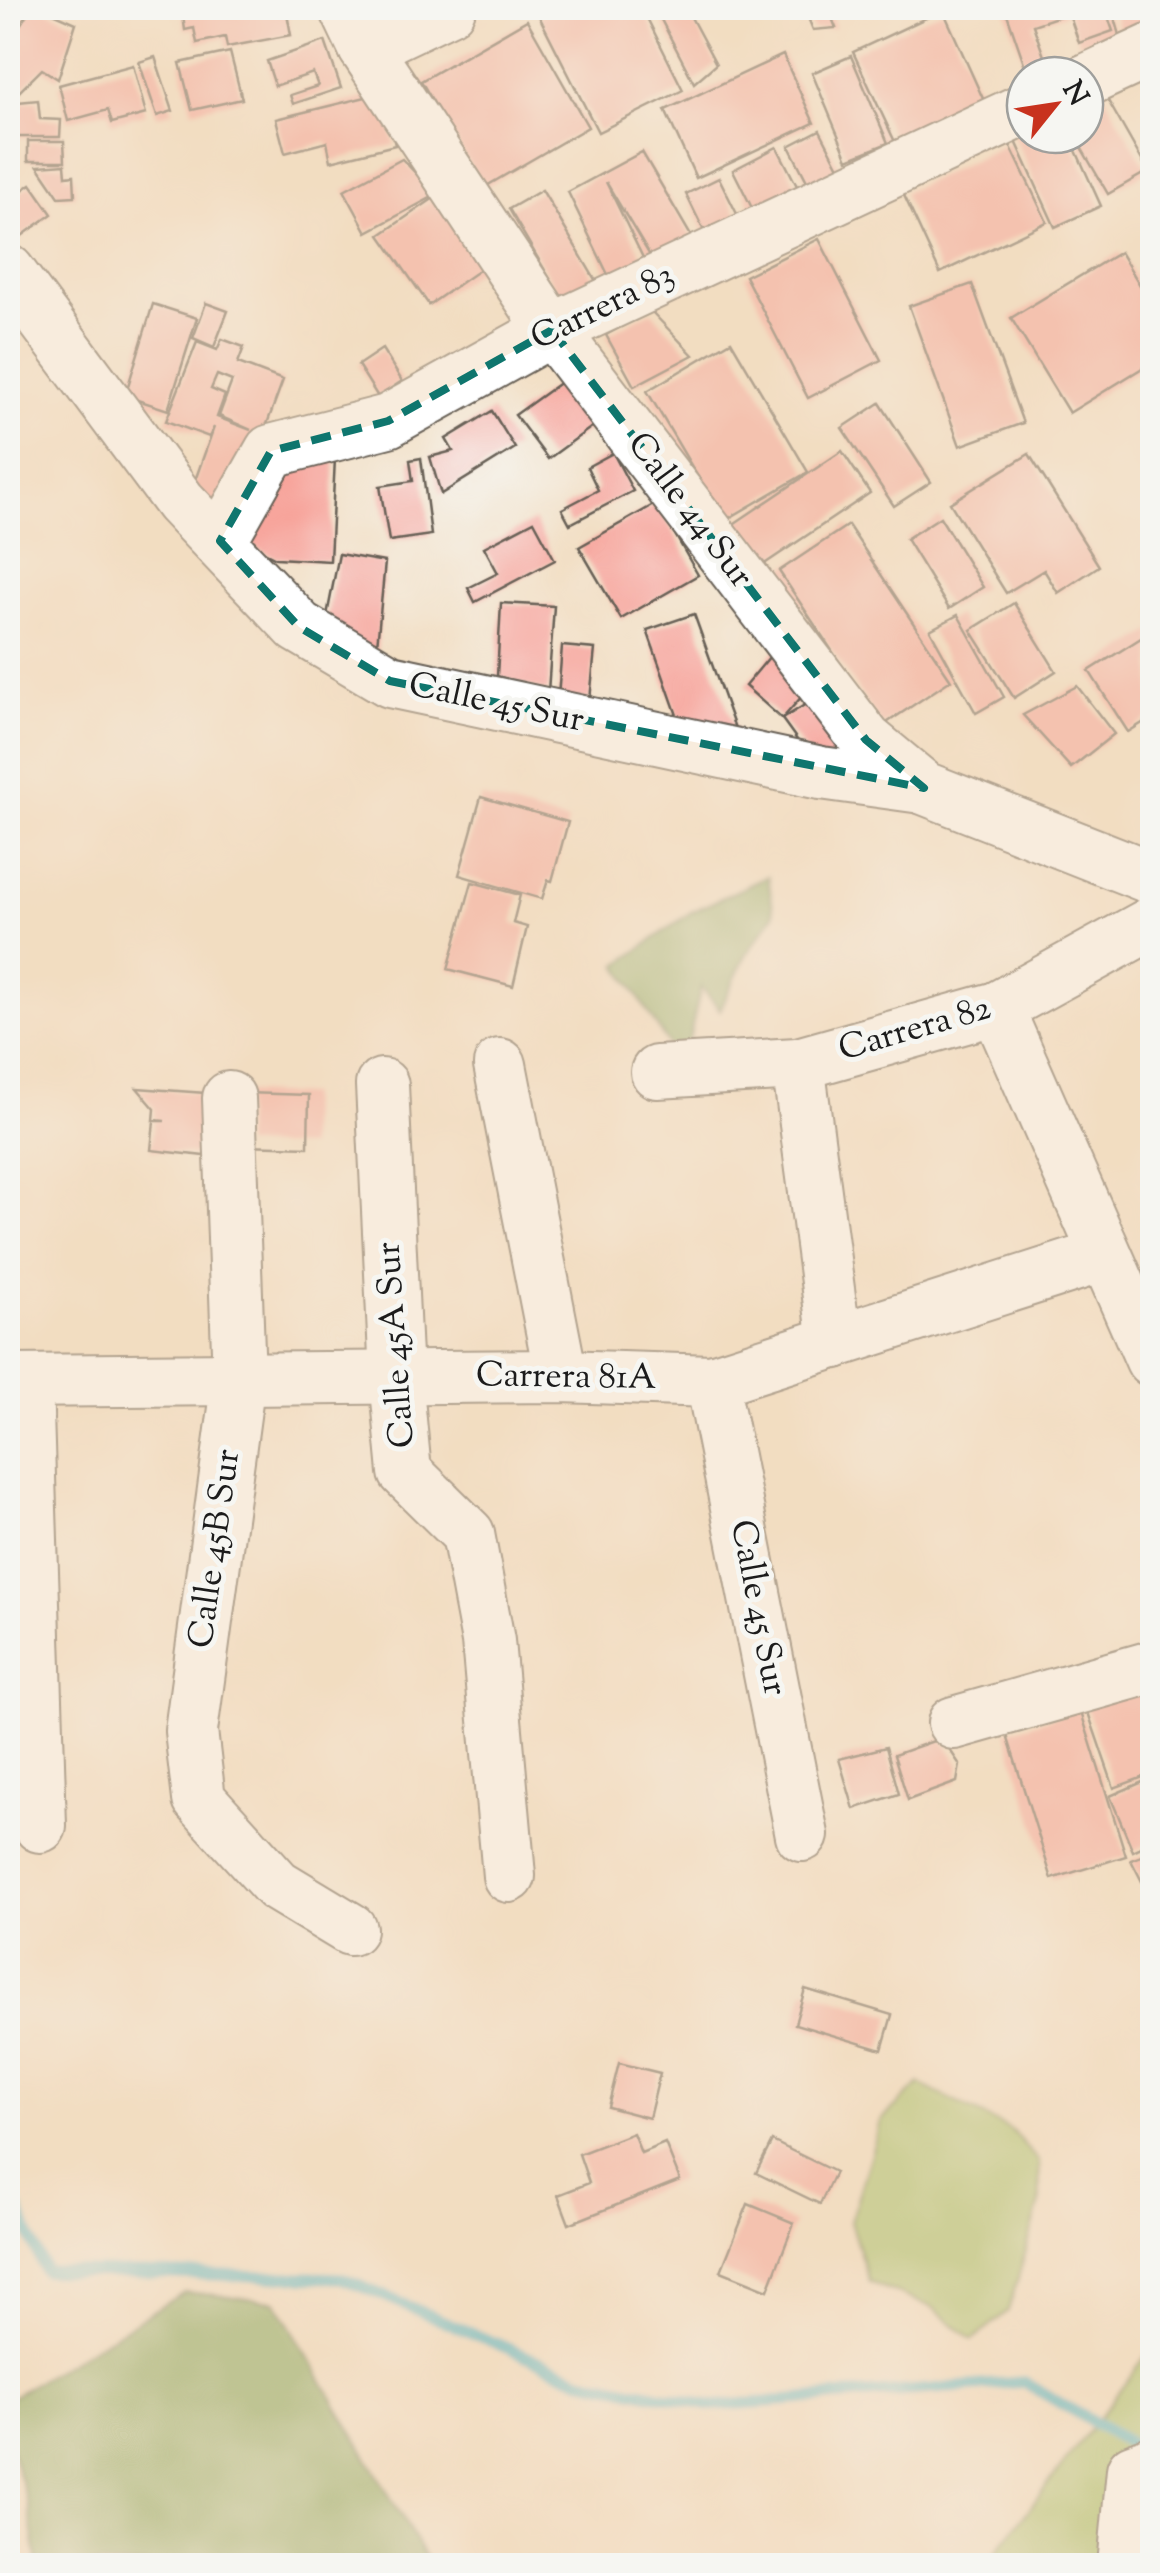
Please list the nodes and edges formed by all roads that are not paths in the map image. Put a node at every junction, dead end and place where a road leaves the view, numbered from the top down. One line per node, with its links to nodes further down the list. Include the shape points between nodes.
1 (450, 8): 2 (street)
2 (355, 28): 7 (street, Calle 44 Sur)
3 (1152, 50): 4 (street)
4 (1105, 72)
5 (1005, 118): 7 (street, Carrera 83)
6 (8, 271): 8 (street, Calle 45 Sur, via 180,502)
7 (552, 330): 8 (street, Carrera 83, via 388,421 271,451); 9 (street, Calle 44 Sur, via 866,740)
8 (220, 541): 9 (street, Calle 45 Sur, via 299,627 390,681 821,773)
9 (924, 788): 10 (street, Calle 44 Sur)
10 (1152, 878)
11 (1152, 923): 12 (street, Carrera 82)
12 (997, 1008): 13 (street, Carrera 82); 18 (street)
13 (798, 1064): 15 (street, Carrera 82); 19 (street)
14 (500, 1066): 21 (street)
15 (657, 1072)
16 (382, 1084): 22 (street, Calle 45A Sur)
17 (229, 1098): 23 (street, Calle 45B Sur)
18 (1105, 1255): 19 (street, Carrera 81A); 20 (street)
19 (835, 1342): 25 (street, Carrera 81A)
20 (1152, 1360)
21 (561, 1376): 22 (street, Carrera 81A); 25 (street, Carrera 81A)
22 (396, 1378): 23 (street, Carrera 81A); 30 (street, Calle 45A Sur, via 405,1472 468,1534 488,1641)
23 (239, 1379): 24 (street, Carrera 81A); 31 (street, Calle 45B Sur, via 191,1731 199,1799 276,1885)
24 (17, 1381): 28 (street)
25 (712, 1382): 29 (street, Calle 45 Sur)
26 (1152, 1667): 27 (street)
27 (954, 1722)
28 (40, 1826)
29 (802, 1834)
30 (510, 1876)
31 (350, 1928)
32 (1152, 2463): 33 (street, via 1133,2470)
33 (1124, 2566)

